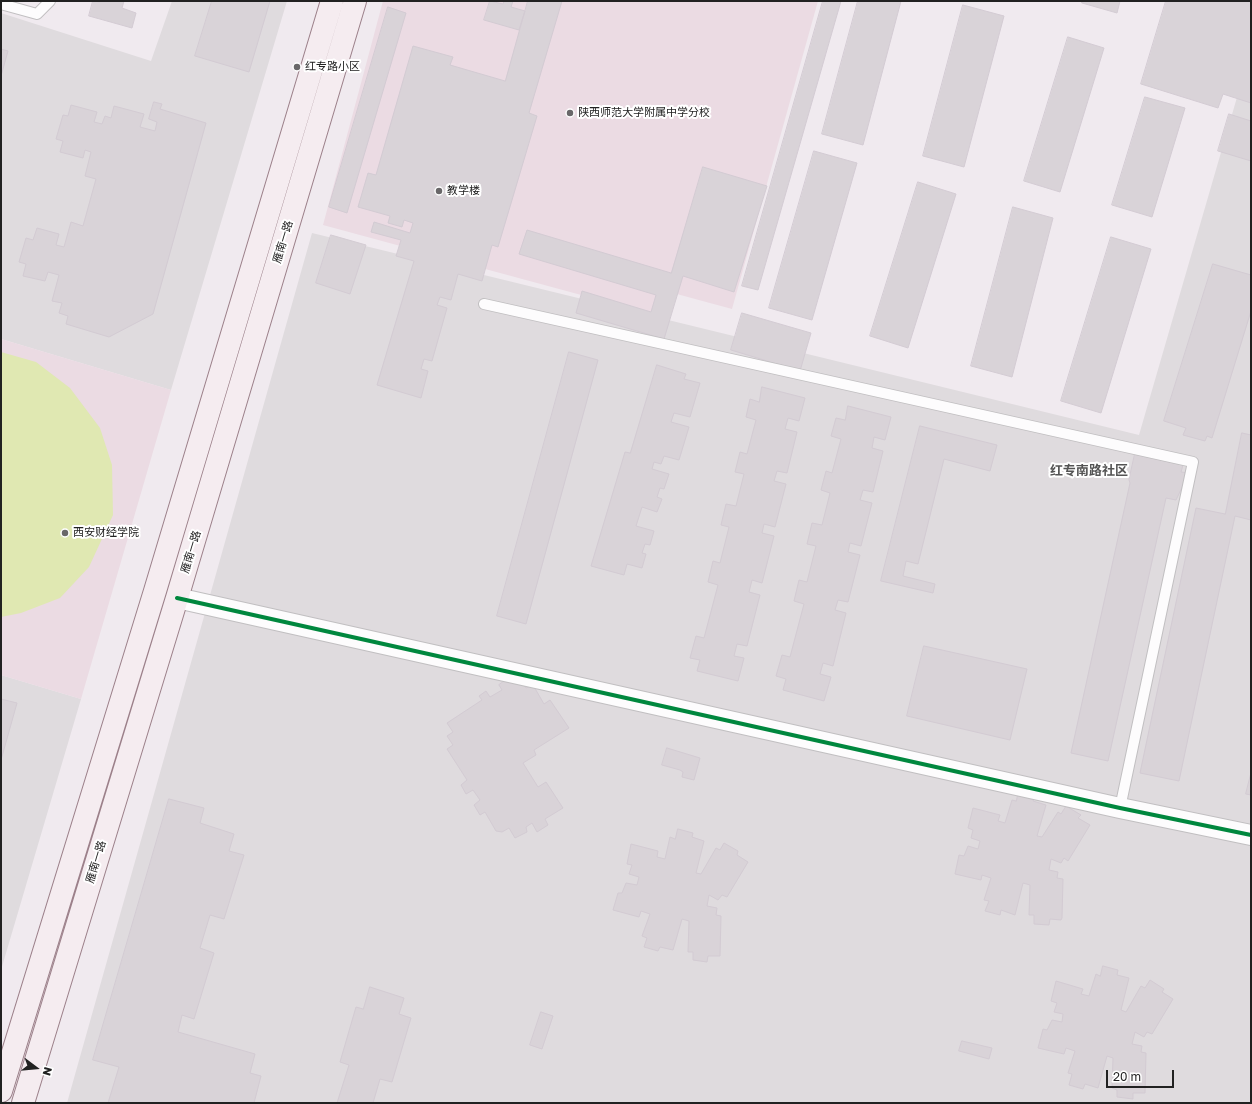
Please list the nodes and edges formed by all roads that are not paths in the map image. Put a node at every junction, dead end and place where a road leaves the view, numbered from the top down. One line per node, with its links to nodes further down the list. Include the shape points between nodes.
1 (50, 1): 4 (lane, via 37,14)
2 (332, 1): 9 (main road, 雁南一路)
3 (355, 1): 6 (main road, 雁南一路)
4 (1, 4)
5 (484, 304): 7 (lane, via 1193,462)
6 (177, 598): 7 (street); 10 (main road, 雁南一路)
7 (1120, 808): 8 (street)
8 (1251, 835)
9 (1, 1090)
10 (23, 1103)

